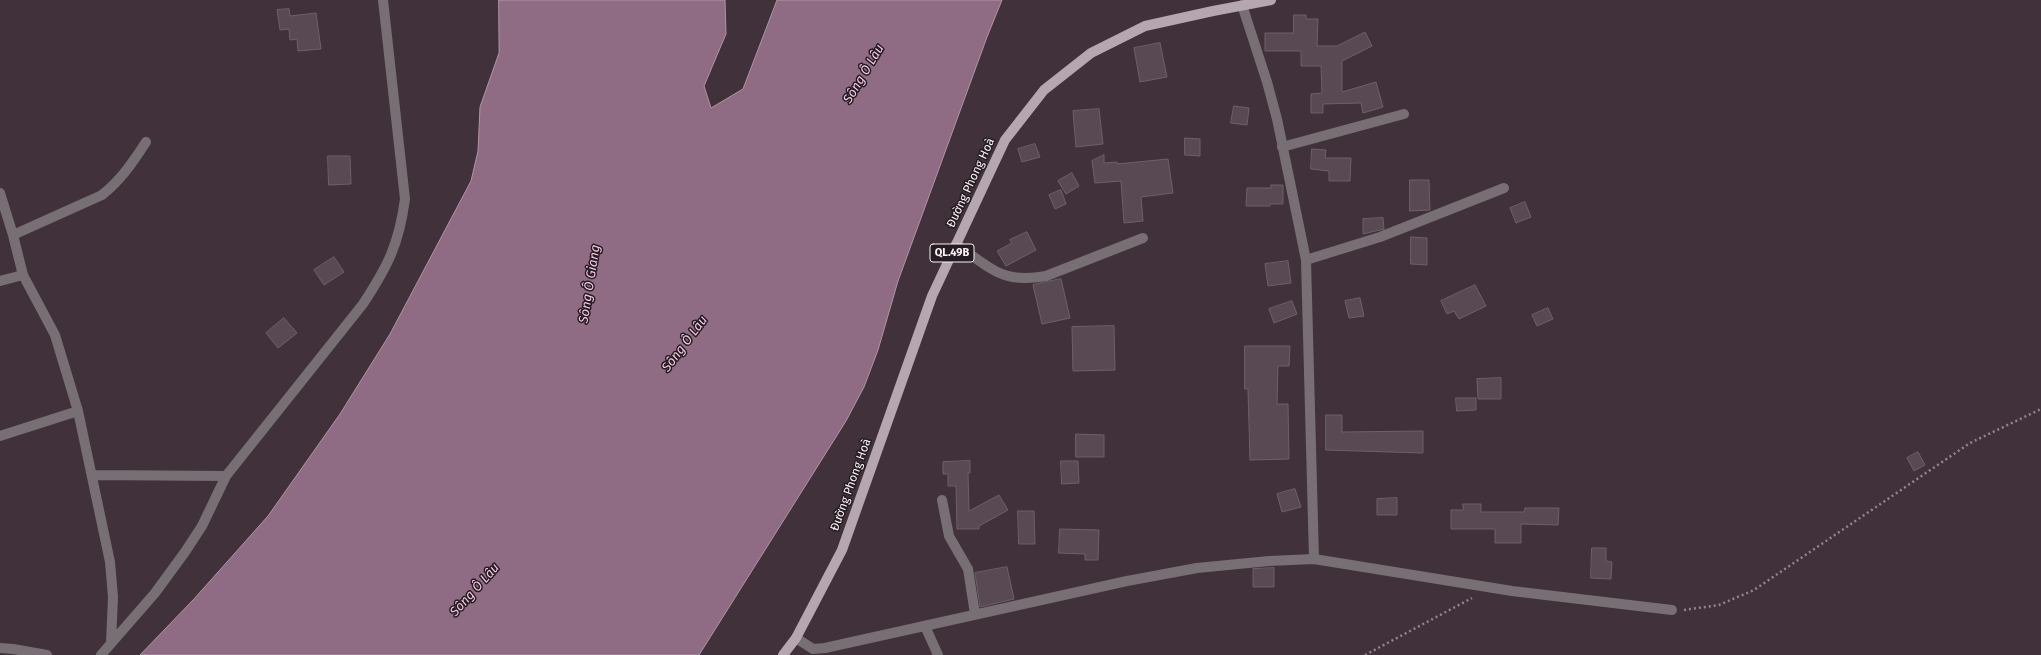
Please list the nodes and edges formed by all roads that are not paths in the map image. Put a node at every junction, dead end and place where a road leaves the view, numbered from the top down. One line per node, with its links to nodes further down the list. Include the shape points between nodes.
1 (383, 0): 18 (street, via 405,199 396,246 379,280 363,304)
2 (1272, 0): 3 (main road, Đường Phong Hoà / QL.49B)
3 (1242, 6): 6 (street, via 1268,82); 11 (main road, Đường Phong Hoà / QL.49B, via 1145,26 1091,53 1044,90 1005,140)
4 (1404, 114): 6 (street)
5 (146, 142): 9 (street, via 124,174 102,195)
6 (1282, 147): 12 (street)
7 (1504, 188): 12 (street, via 1380,237)
8 (0, 193): 9 (street)
9 (13, 235): 13 (street)
10 (1144, 238): 11 (street, via 1046,276 1031,279 1002,276)
11 (956, 244): 24 (main road, Đường Phong Hoà / QL.49B, via 932,296 842,550)
12 (1306, 260): 20 (street)
13 (23, 275): 14 (street); 15 (street, via 55,335)
14 (0, 281)
15 (78, 411): 16 (street); 17 (street)
16 (0, 436)
17 (93, 475): 18 (street); 25 (street, via 112,579)
18 (226, 476): 25 (street, via 202,526 185,552 155,593)
19 (942, 500): 22 (street, via 949,536 968,569)
20 (1314, 559): 21 (street, via 1512,591); 22 (street, via 1269,560 1197,568)
21 (1672, 610)
22 (976, 614): 23 (street)
23 (925, 626): 24 (street, via 825,648 814,649); 30 (street)
24 (796, 638): 29 (main road, Đường Phong Hoà / QL.49B)
25 (111, 643): 28 (street)
26 (0, 648): 27 (street)
27 (47, 655)
28 (101, 655)
29 (782, 655)
30 (938, 655)

